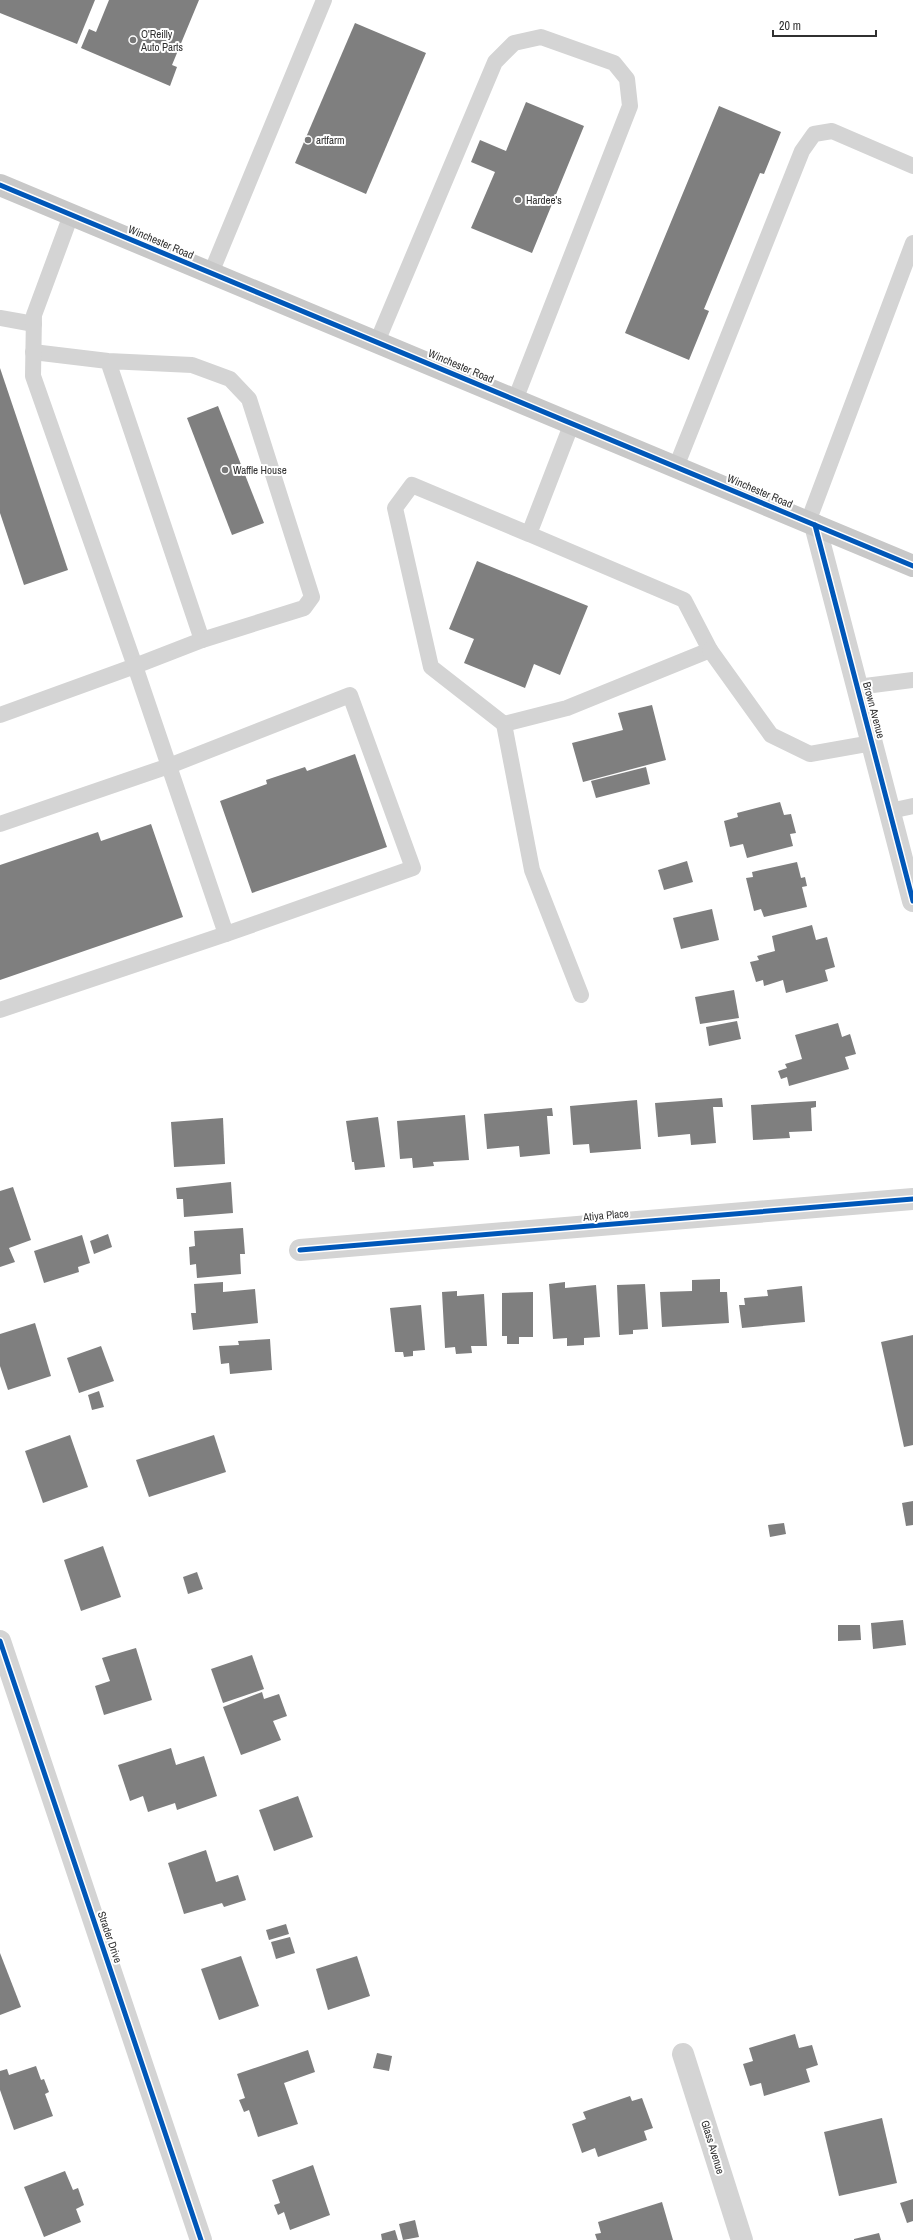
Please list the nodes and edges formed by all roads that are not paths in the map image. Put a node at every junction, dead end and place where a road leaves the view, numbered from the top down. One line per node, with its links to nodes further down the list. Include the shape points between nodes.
1 (324, 0): 6 (lane)
2 (913, 166): 14 (lane, via 832,131 814,134 802,151)
3 (0, 185): 4 (main road, Winchester Road)
4 (71, 215): 6 (main road, Winchester Road); 8 (lane, via 34,315)
5 (913, 243): 15 (lane)
6 (211, 273): 9 (main road, Winchester Road)
7 (0, 318): 8 (lane)
8 (34, 324): 10 (lane)
9 (377, 342): 12 (main road, Winchester Road); 12 (lane, via 495,62 514,43 541,37 614,63 627,79 630,106)
10 (33, 352): 11 (lane); 20 (lane, via 33,376)
11 (108, 361): 18 (lane); 18 (lane, via 192,365 230,379 249,399 312,597 304,608)
12 (515, 400): 13 (main road, Winchester Road)
13 (572, 424): 14 (main road, Winchester Road); 16 (lane)
14 (676, 467): 15 (main road, Winchester Road)
15 (812, 523): 17 (main road, Winchester Road); 22 (street, Brown Avenue)
16 (529, 534): 19 (lane, via 684,600); 24 (lane, via 412,485 395,508 431,667)
17 (913, 566)
18 (202, 640): 20 (lane)
19 (710, 650): 24 (lane, via 567,708); 25 (lane, via 771,735 810,754)
20 (135, 666): 23 (lane); 26 (lane)
21 (913, 680): 22 (lane)
22 (857, 688): 25 (street, Brown Avenue)
23 (0, 715)
24 (504, 724): 32 (lane, via 532,870)
25 (872, 743): 28 (street, Brown Avenue)
26 (169, 766): 29 (lane); 31 (lane); 31 (lane, via 350,695 413,868)
27 (913, 806): 28 (lane)
28 (890, 811): 30 (street, Brown Avenue)
29 (0, 824)
30 (913, 901)
31 (226, 934): 33 (lane)
32 (581, 995)
33 (0, 1010)
34 (913, 1200): 35 (street, Atiya Place)
35 (300, 1250)
36 (0, 1641): 38 (street, Strader Drive)
37 (684, 2054): 39 (street, Glass Avenue)
38 (201, 2240)
39 (742, 2240)

